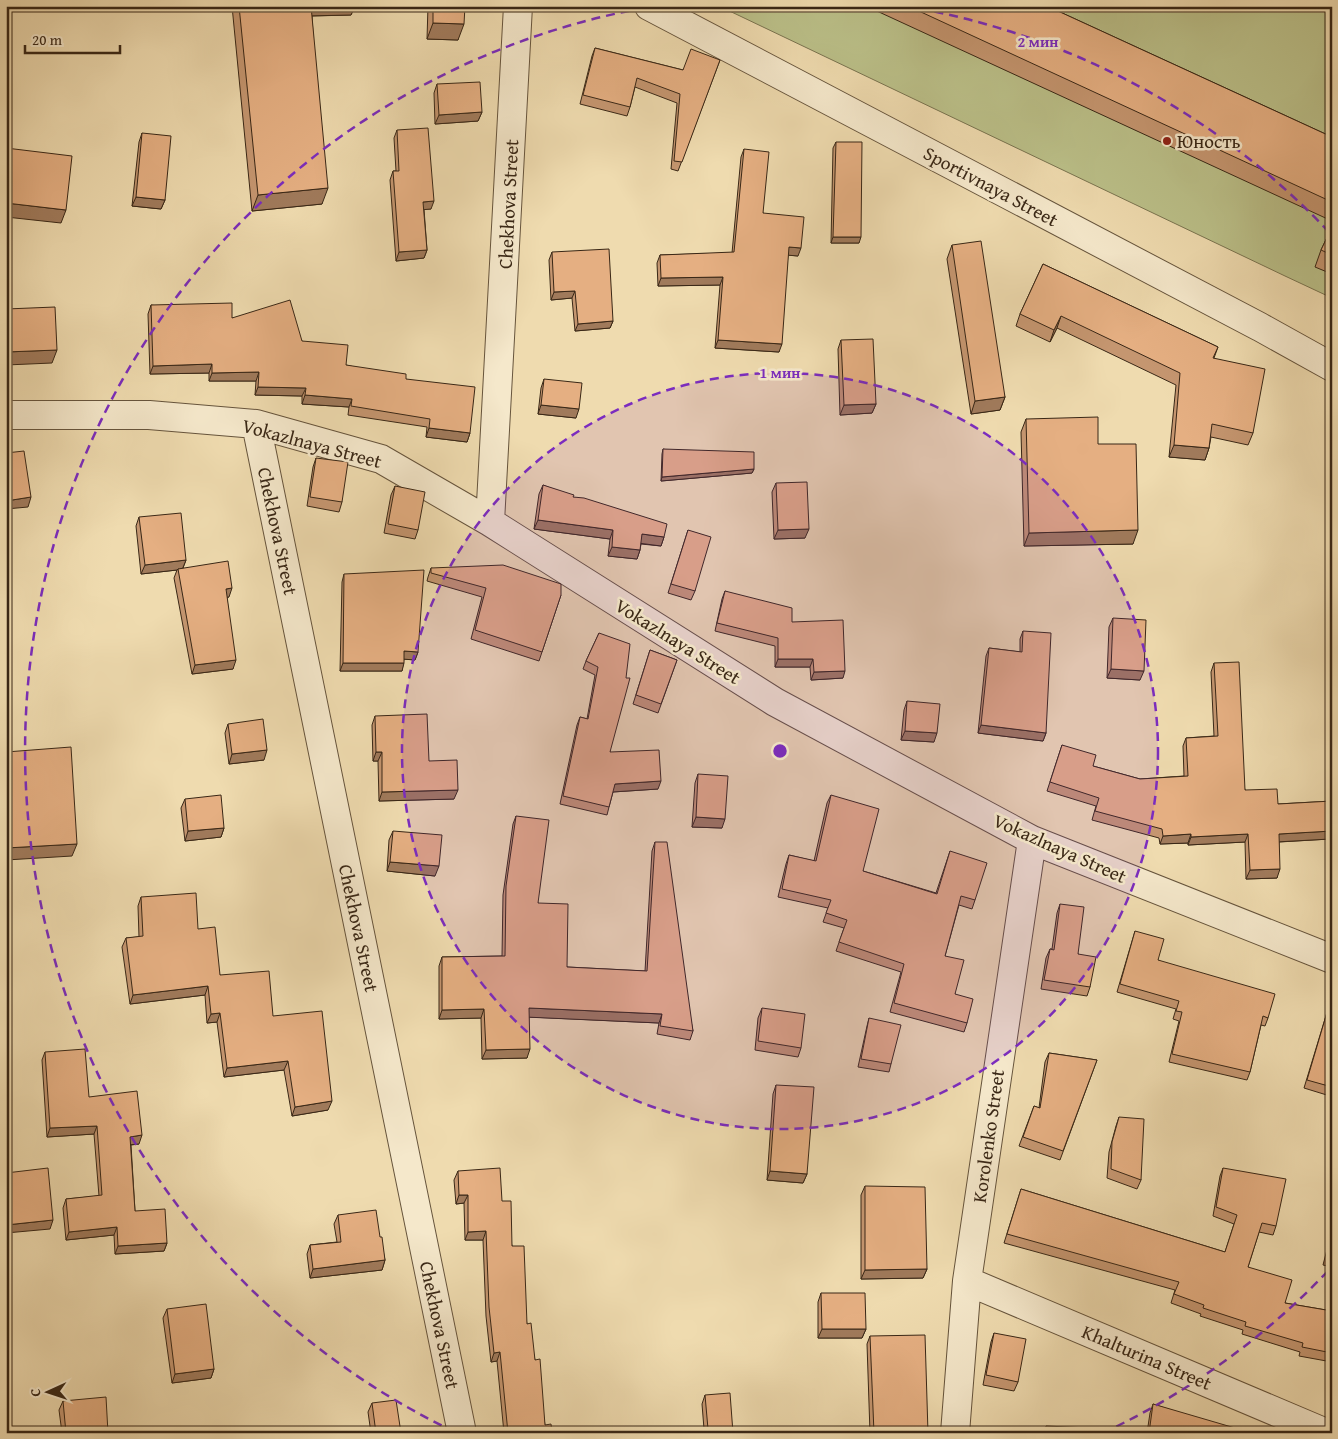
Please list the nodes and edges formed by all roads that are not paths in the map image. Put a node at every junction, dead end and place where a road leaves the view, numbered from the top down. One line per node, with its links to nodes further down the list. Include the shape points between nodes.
1 (518, 6): 6 (street, Chekhova Street)
2 (649, 6): 3 (street, Sportivnaya Street)
3 (1332, 367)
4 (6, 415): 5 (street, Vokazlnaya Street, via 149,415)
5 (256, 424): 6 (street, Vokazlnaya Street, via 382,459); 10 (street, Chekhova Street)
6 (490, 522): 7 (street, Vokazlnaya Street, via 774,702)
7 (1032, 840): 8 (street, Vokazlnaya Street); 9 (street, Korolenko Street)
8 (1332, 959)
9 (967, 1282): 11 (street, Korolenko Street); 12 (street, Khalturina Street)
10 (462, 1433)
11 (955, 1433)
12 (1326, 1433)

